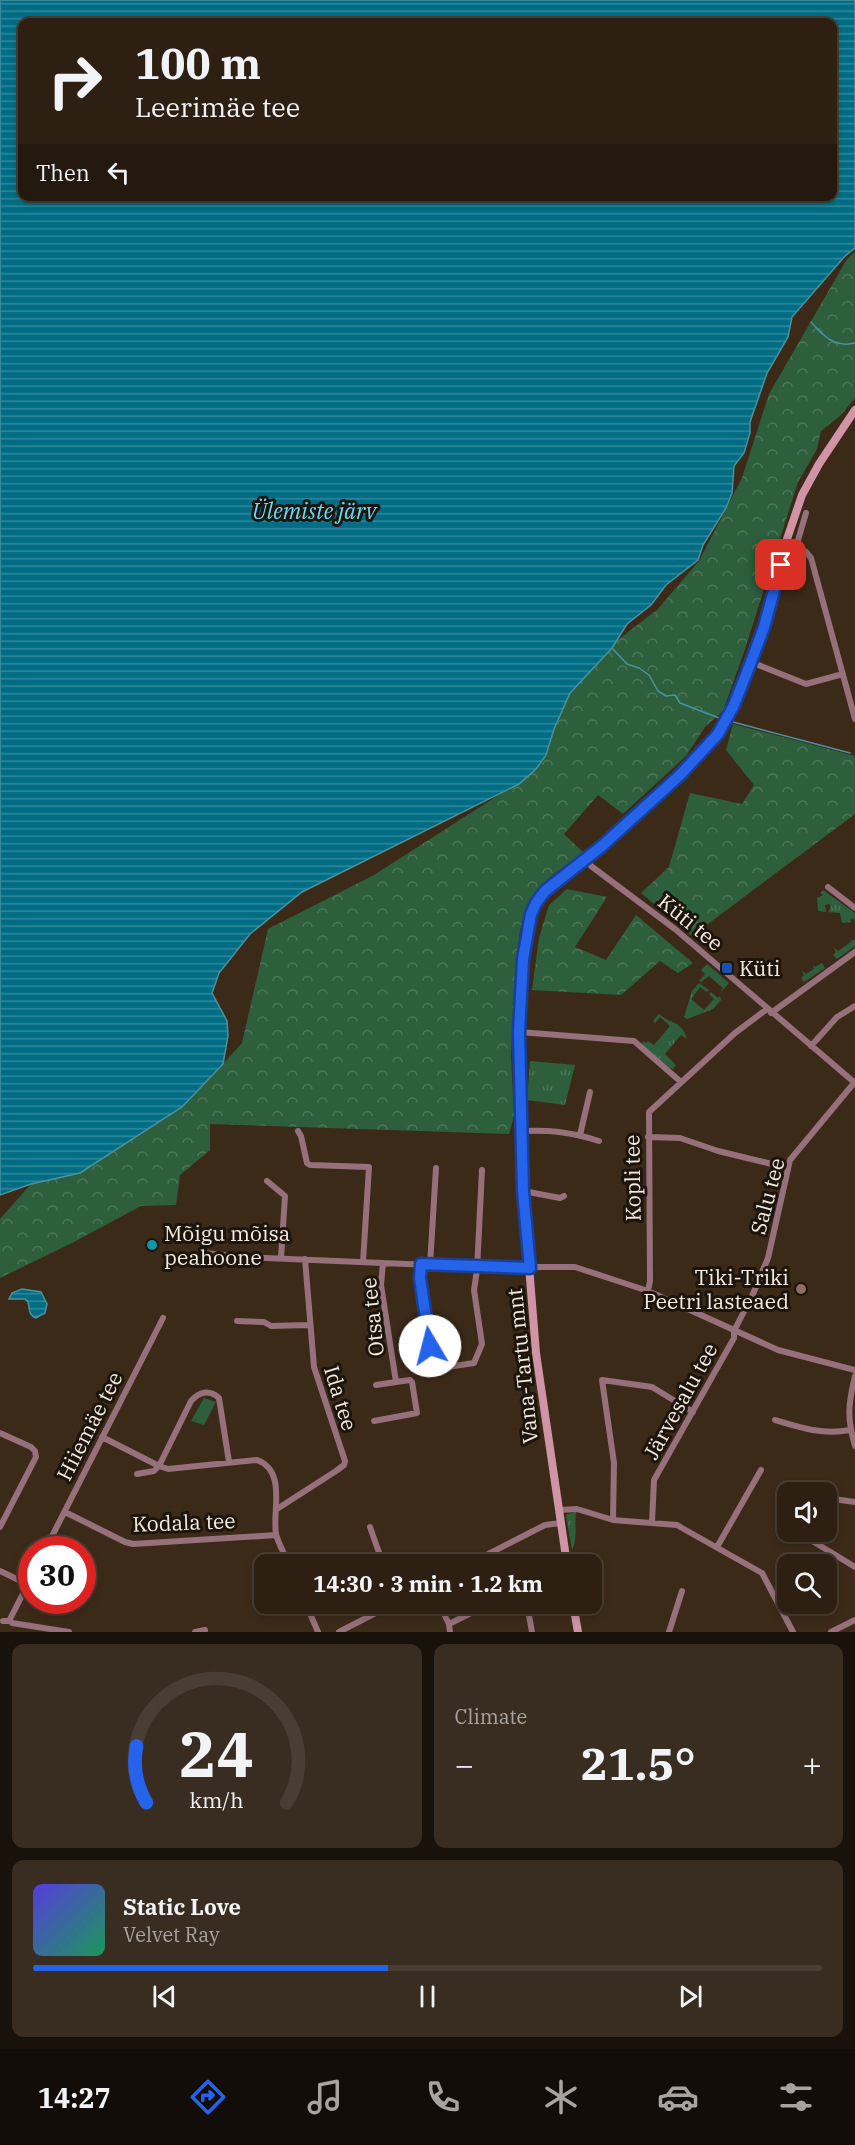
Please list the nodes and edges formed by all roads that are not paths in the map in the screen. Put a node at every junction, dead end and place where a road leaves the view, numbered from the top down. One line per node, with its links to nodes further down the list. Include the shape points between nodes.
1 (855, 410): 3 (street, Vana-Tartu mnt, via 802,495)
2 (806, 513): 4 (street)
3 (786, 542): 4 (street); 5 (street, Vana-Tartu mnt)
4 (796, 546): 6 (street, via 811,558)
5 (751, 662): 6 (street, via 806,684); 8 (street, Vana-Tartu mnt, via 718,734 680,775)
6 (843, 674): 7 (street)
7 (855, 719)
8 (586, 859): 13 (street, Küti tee, via 691,942); 14 (street, Vana-Tartu mnt, via 545,891 531,914 523,959)
9 (828, 887): 10 (street)
10 (855, 908)
11 (855, 952): 13 (street, Kopli tee)
12 (855, 1006): 15 (street, via 837,1017)
13 (769, 1011): 15 (street, Küti tee); 16 (street, Kopli tee, via 735,1033)
14 (519, 1032): 16 (street, via 634,1041); 20 (street, Vana-Tartu mnt)
15 (811, 1046): 17 (street, Küti tee)
16 (681, 1082): 22 (street, Kopli tee, via 651,1109)
17 (855, 1083): 25 (street, Salu tee, via 792,1156)
18 (590, 1092): 21 (street)
19 (298, 1131): 33 (street, via 310,1165 369,1167)
20 (521, 1131): 21 (street); 28 (street, Vana-Tartu mnt)
21 (580, 1135): 23 (street)
22 (648, 1137): 25 (street, via 680,1138); 39 (street, Kopli tee)
23 (599, 1142)
24 (436, 1168): 36 (street)
25 (788, 1168): 43 (street, Salu tee, via 768,1258)
26 (482, 1170): 37 (street)
27 (267, 1181): 31 (street, via 285,1196)
28 (523, 1191): 29 (street); 38 (street, Vana-Tartu mnt)
29 (564, 1197)
30 (204, 1253): 31 (street)
31 (281, 1258): 32 (street)
32 (305, 1259): 33 (street); 42 (street, Ida tee)
33 (363, 1262): 34 (street)
34 (383, 1263): 35 (street); 46 (street, Otsa tee, via 381,1285)
35 (421, 1264): 36 (street); 37 (street, via 434,1369 474,1363 479,1354 482,1344 474,1290)
36 (430, 1265): 37 (street)
37 (477, 1267): 38 (street)
38 (530, 1268): 39 (street, via 575,1267); 62 (street, Vana-Tartu mnt, via 540,1385)
39 (648, 1291): 43 (street)
40 (163, 1318): 53 (street, Hiiemäe tee)
41 (237, 1321): 42 (street, via 271,1326)
42 (309, 1325): 61 (street, Ida tee, via 316,1378 345,1461)
43 (734, 1331): 44 (street, via 777,1350); 48 (street, Järvesalu tee, via 734,1338)
44 (855, 1370)
45 (855, 1376): 51 (street, via 848,1409)
46 (396, 1382): 47 (street, Otsa tee); 50 (street, via 412,1382 417,1413)
47 (376, 1385)
48 (693, 1412): 64 (street, via 652,1388 602,1380 614,1463); 65 (street, Järvesalu tee, via 654,1480)
49 (775, 1420): 51 (street, via 820,1432)
50 (374, 1421)
51 (850, 1430): 54 (street)
52 (0, 1432): 67 (street, via 31,1447 36,1457)
53 (102, 1437): 56 (street); 63 (street, Hiiemäe tee)
54 (855, 1446)
55 (229, 1462): 56 (street, via 168,1469); 56 (street, via 219,1398 209,1392 197,1394 190,1401); 61 (street, via 263,1462 276,1486)
56 (159, 1466): 58 (street)
57 (760, 1470): 72 (street)
58 (137, 1474)
59 (837, 1500): 60 (street)
60 (855, 1502)
61 (277, 1509): 69 (street)
62 (560, 1510): 64 (street, via 577,1509); 66 (street, Vana-Tartu mnt)
63 (64, 1512): 69 (street, Kodala tee, via 133,1544); 70 (street, Hiiemäe tee)
64 (613, 1520): 65 (street)
65 (652, 1522): 72 (street, via 677,1525)
66 (561, 1523): 75 (street, via 545,1525); 76 (street, Vana-Tartu mnt)
67 (0, 1527)
68 (370, 1527): 74 (street)
69 (276, 1535): 73 (street)
70 (52, 1536)
71 (813, 1542): 77 (street)
72 (717, 1547): 101 (street, via 762,1573)
73 (285, 1554)
74 (379, 1554)
75 (488, 1554)
76 (566, 1554)
77 (855, 1568)
78 (0, 1571): 79 (street)
79 (18, 1580)
80 (682, 1591): 100 (street)
81 (18, 1602): 89 (street)
82 (310, 1614): 95 (street)
83 (374, 1614): 96 (street)
84 (444, 1614): 90 (street)
85 (469, 1614): 90 (street)
86 (529, 1614): 98 (street)
87 (575, 1614): 99 (street)
88 (855, 1620): 102 (street)
89 (8, 1622): 92 (street); 93 (street)
90 (449, 1624): 97 (street)
91 (205, 1630): 94 (street)
92 (10, 1632)
93 (69, 1632)
94 (195, 1632)
95 (318, 1632)
96 (339, 1632)
97 (450, 1632)
98 (532, 1632)
99 (578, 1632)
100 (669, 1632)
101 (793, 1632)
102 (831, 1632)

